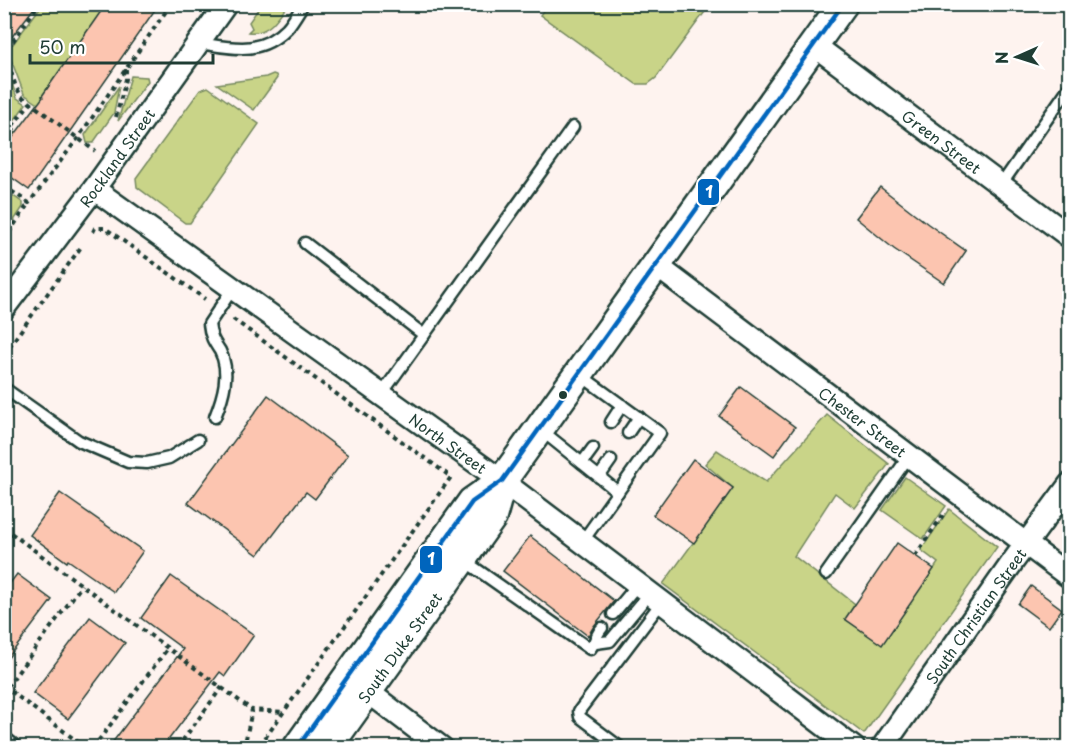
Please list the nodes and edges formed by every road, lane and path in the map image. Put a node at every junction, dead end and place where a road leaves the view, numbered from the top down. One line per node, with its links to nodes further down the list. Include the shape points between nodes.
1 (39, 4): 6 (path, via 13,41)
2 (171, 4): 10 (path)
3 (226, 4): 7 (street, Rockland Street)
4 (303, 4): 7 (lane, via 287,27 268,44 244,49)
5 (843, 4): 8 (main road, South Duke Street)
6 (4, 43)
7 (199, 43): 21 (street, Rockland Street)
8 (814, 45): 23 (street, Green Street); 29 (main road, South Duke Street)
9 (4, 56): 12 (path, via 21,96)
10 (126, 69): 13 (path); 18 (path)
11 (1070, 86): 23 (lane)
12 (30, 103): 15 (path); 18 (path)
13 (116, 118)
14 (573, 128): 33 (lane)
15 (11, 129): 16 (path); 17 (path)
16 (17, 131)
17 (7, 133)
18 (78, 138): 20 (path); 25 (path)
19 (99, 142): 20 (path)
20 (94, 150): 21 (path)
21 (112, 164): 24 (street, Rockland Street)
22 (4, 186): 25 (path)
23 (1001, 186): 26 (street, Green Street)
24 (94, 189): 30 (street, North Street); 31 (street, Rockland Street)
25 (30, 203): 27 (path)
26 (1070, 237)
27 (4, 240)
28 (305, 243): 33 (lane)
29 (657, 266): 35 (main road, South Duke Street); 46 (street, Chester Street)
30 (233, 288): 32 (lane); 37 (street, North Street)
31 (4, 309)
32 (219, 309): 34 (path, via 105,228 95,228); 39 (lane, via 209,324 224,362 222,401); 71 (path, via 451,477)
33 (424, 335): 37 (lane)
34 (4, 354)
35 (579, 374): 38 (lane); 42 (main road, South Duke Street)
36 (4, 388): 44 (lane, via 79,441 128,462 169,458)
37 (381, 395): 50 (street, North Street)
38 (622, 405): 40 (lane); 41 (lane)
39 (215, 417)
40 (639, 417): 43 (lane); 52 (lane, via 660,433)
41 (611, 422)
42 (539, 429): 48 (lane); 50 (main road, South Duke Street)
43 (628, 433)
44 (198, 440)
45 (593, 448): 48 (lane)
46 (909, 456): 53 (street, Chester Street); 59 (lane)
47 (611, 460): 49 (lane)
48 (582, 463): 49 (lane)
49 (599, 477): 52 (lane)
50 (502, 481): 55 (street, North Street); 58 (main road, South Duke Street, via 492,517); 79 (main road, South Duke Street, via 472,502)
51 (1070, 484): 56 (street, South Christian Street)
52 (618, 492): 55 (lane)
53 (958, 493): 56 (street, Chester Street); 57 (path)
54 (4, 528): 61 (path)
55 (582, 542): 62 (street, North Street)
56 (1026, 544): 60 (street, Chester Street); 84 (street, South Christian Street)
57 (915, 556)
58 (462, 558): 65 (lane); 69 (main road, South Duke Street)
59 (826, 574)
60 (1070, 577)
61 (82, 585): 66 (path); 67 (path)
62 (650, 594): 63 (lane); 65 (lane, via 610,642); 82 (lane, via 579,711 580,717); 83 (street, North Street)
63 (614, 614)
64 (602, 628): 65 (lane)
65 (593, 646)
66 (168, 648): 68 (path); 75 (path)
67 (6, 687): 74 (path)
68 (222, 687): 70 (path); 76 (path)
69 (367, 691): 80 (main road, South Duke Street); 81 (street)
70 (252, 710): 71 (path); 77 (path)
71 (284, 712): 78 (path)
72 (4, 744): 73 (street)
73 (9, 747)
74 (86, 747)
75 (93, 747)
76 (177, 747)
77 (244, 747)
78 (258, 747)
79 (297, 747)
80 (327, 747)
81 (442, 747)
82 (621, 747)
83 (854, 747)
84 (882, 747)

